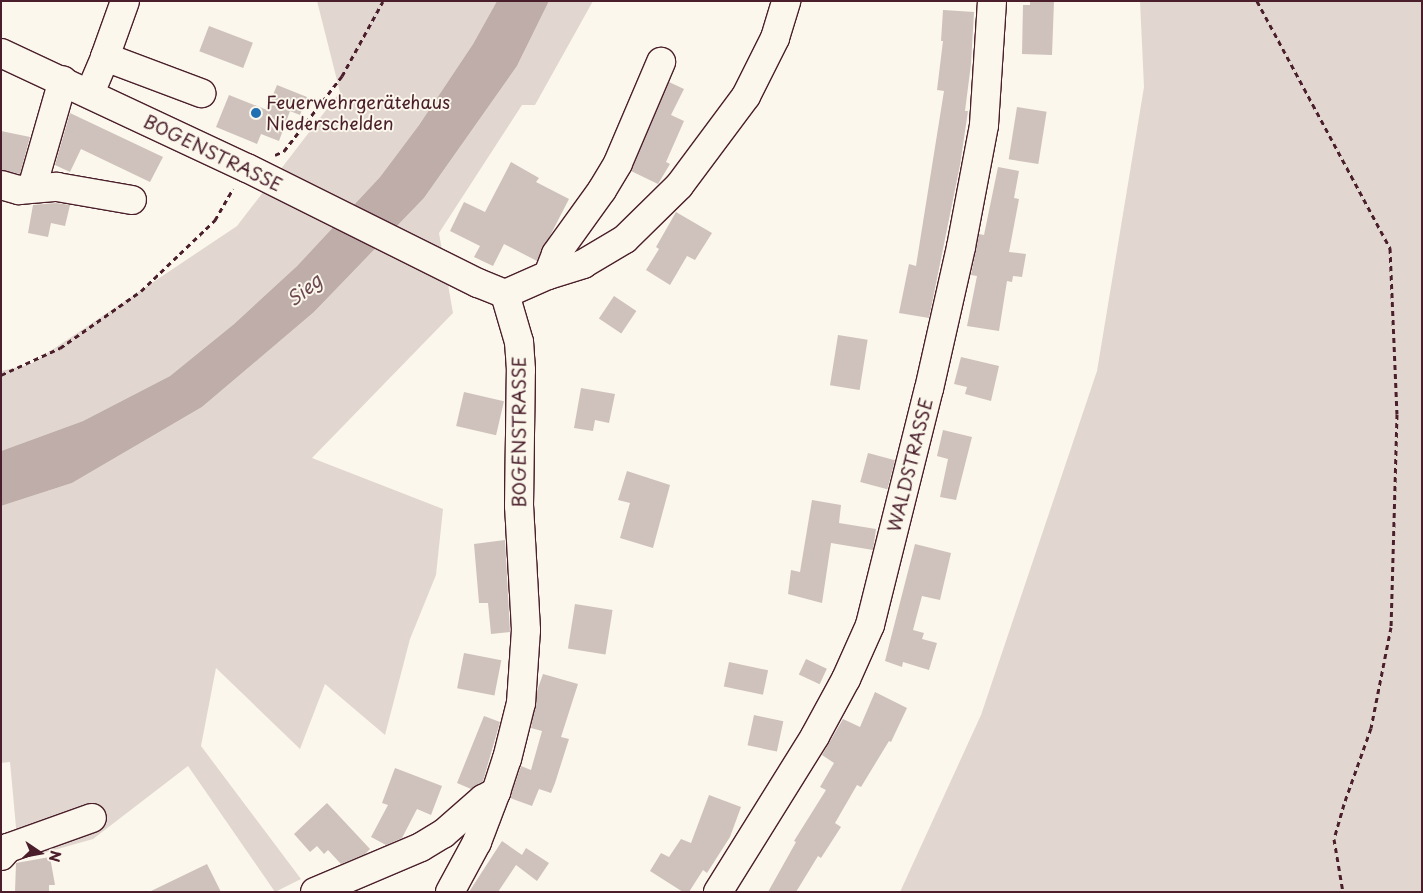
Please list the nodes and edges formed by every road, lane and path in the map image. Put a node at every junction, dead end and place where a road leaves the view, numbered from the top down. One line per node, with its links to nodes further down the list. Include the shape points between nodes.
1 (126, 1): 7 (street)
2 (383, 1): 12 (path, via 342,76 284,150)
3 (786, 1): 16 (street, via 775,38 746,96 680,186 625,239 583,264)
4 (992, 1): 24 (street, WALDSTRASSE, via 984,125 961,247 870,625 815,736)
5 (1257, 1): 25 (path, via 1390,248 1397,414 1391,627 1372,728 1334,839)
6 (1, 53): 9 (street, BOGENSTRASSE)
7 (105, 57): 10 (street); 11 (street)
8 (662, 62): 16 (street, via 618,163 556,254)
9 (63, 80): 10 (street, BOGENSTRASSE); 14 (street)
10 (90, 93): 12 (street, BOGENSTRASSE)
11 (201, 93)
12 (247, 168): 17 (street, BOGENSTRASSE); 18 (path, via 214,220 141,292 60,348)
13 (1, 184): 14 (street, via 19,190)
14 (32, 188): 15 (street, via 57,186)
15 (132, 200)
16 (548, 274): 17 (street)
17 (505, 294): 19 (street, BOGENSTRASSE, via 519,342 521,370 519,506 526,630 521,703)
18 (1, 375)
19 (496, 792): 22 (street, via 483,799 443,834 421,847); 23 (street, BOGENSTRASSE, via 477,842)
20 (92, 818): 21 (street, via 8,848)
21 (1, 856)
22 (315, 892)
23 (450, 892)
24 (718, 892)
25 (1343, 892)

